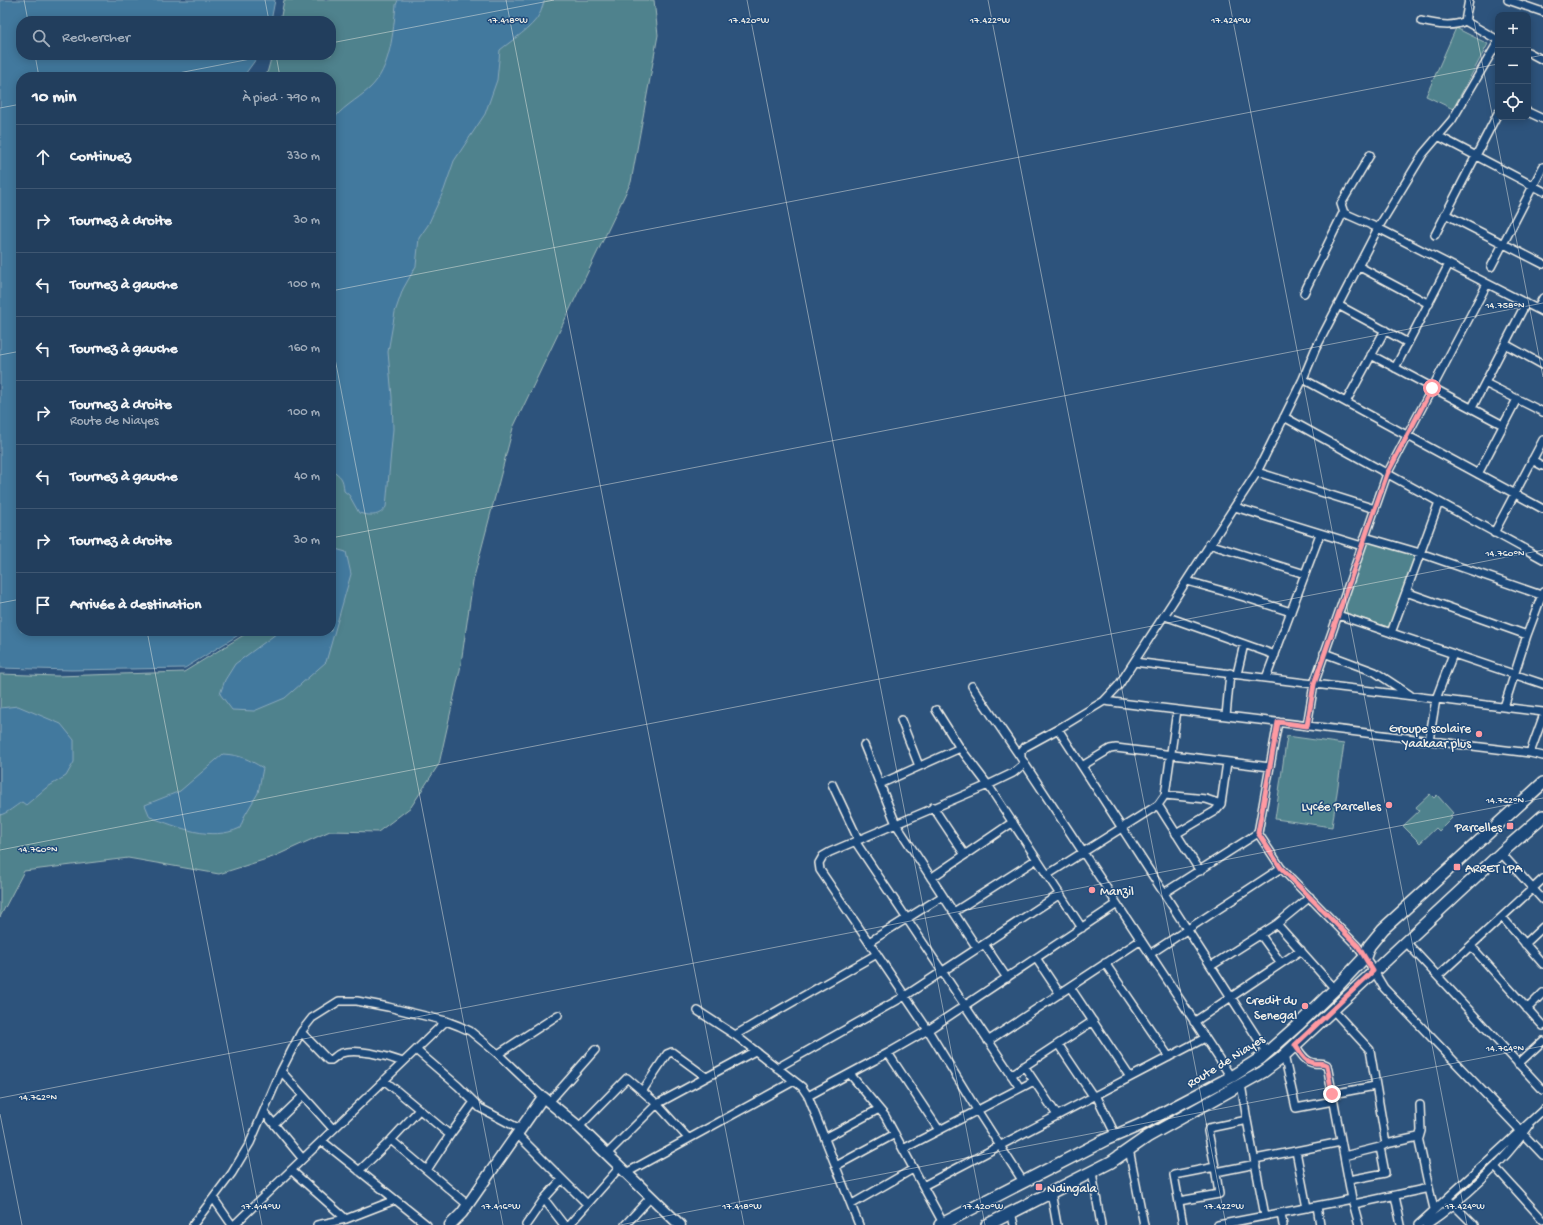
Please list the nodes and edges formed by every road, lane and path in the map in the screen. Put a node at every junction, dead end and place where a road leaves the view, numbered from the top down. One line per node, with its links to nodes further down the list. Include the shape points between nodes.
1 (1469, 0): 4 (street)
2 (1508, 0): 3 (street)
3 (1543, 12)
4 (1465, 21): 5 (street, via 1454,26); 6 (street)
5 (1421, 22)
6 (1495, 39)
7 (1495, 46): 13 (street, via 1452,120)
8 (1531, 54): 9 (street)
9 (1543, 60)
10 (1531, 113): 11 (street)
11 (1543, 119)
12 (1495, 120): 15 (street)
13 (1438, 136): 15 (street); 21 (street, via 1423,154)
14 (1370, 155): 19 (street, via 1341,204)
15 (1476, 156): 17 (street); 20 (street)
16 (1543, 167): 17 (street)
17 (1533, 186): 18 (street); 23 (street)
18 (1543, 191)
19 (1344, 213): 21 (street); 29 (street)
20 (1445, 214): 22 (street); 23 (street)
21 (1378, 228): 24 (street); 26 (street)
22 (1435, 235)
23 (1503, 244): 25 (street); 27 (street)
24 (1449, 264): 28 (street); 33 (street)
25 (1543, 264)
26 (1358, 266): 32 (street); 33 (street)
27 (1491, 267)
28 (1487, 284): 31 (street); 43 (street)
29 (1304, 293)
30 (1543, 298): 34 (street)
31 (1526, 303): 34 (street); 37 (street)
32 (1338, 304): 35 (street); 41 (street)
33 (1429, 304): 36 (street)
34 (1540, 311)
35 (1385, 330): 36 (street); 38 (street)
36 (1408, 343): 40 (street)
37 (1505, 344): 39 (street); 42 (street)
38 (1371, 355): 40 (street); 45 (street)
39 (1543, 365)
40 (1395, 368): 43 (street)
41 (1303, 379): 45 (street); 48 (street)
42 (1485, 383): 44 (street); 46 (street)
43 (1432, 388): 46 (street); 50 (street)
44 (1517, 399): 47 (street); 49 (street)
45 (1346, 402): 50 (street)
46 (1472, 408): 49 (street)
47 (1543, 412)
48 (1284, 417): 54 (street); 55 (street)
49 (1503, 425): 56 (street)
50 (1407, 436): 55 (street); 56 (street)
51 (1543, 440): 52 (street)
52 (1532, 460): 53 (street); 57 (street)
53 (1543, 466)
54 (1257, 472): 59 (street); 60 (street)
55 (1387, 474): 58 (street); 60 (street)
56 (1478, 474): 57 (street)
57 (1514, 494): 61 (street); 62 (street)
58 (1439, 502): 62 (street); 67 (street)
59 (1234, 507): 63 (street); 65 (street)
60 (1375, 509): 64 (street)
61 (1543, 509)
62 (1494, 532): 68 (street)
63 (1320, 534): 66 (street); 69 (street)
64 (1365, 537): 66 (street); 67 (street)
65 (1209, 544): 69 (street); 70 (street)
66 (1362, 546): 74 (street)
67 (1420, 553): 71 (street); 72 (street)
68 (1543, 560)
69 (1305, 574): 73 (street)
70 (1187, 581): 73 (street); 75 (street)
71 (1406, 592): 76 (street); 77 (street)
72 (1542, 593): 77 (street)
73 (1291, 612): 81 (street)
74 (1338, 615): 76 (street); 79 (street)
75 (1165, 616): 78 (street); 82 (street)
76 (1391, 633): 80 (street)
77 (1527, 635): 84 (street)
78 (1244, 644): 81 (street); 83 (street)
79 (1324, 654): 86 (street); 89 (street, via 1375,672)
80 (1453, 654): 84 (street); 90 (street)
81 (1275, 655): 85 (street)
82 (1134, 662): 83 (street); 91 (street, via 1119,685)
83 (1233, 674): 85 (street); 96 (street)
84 (1515, 675): 87 (street); 92 (street)
85 (1266, 678): 86 (street)
86 (1314, 684): 89 (street); 100 (street)
87 (1543, 684)
88 (972, 686): 108 (street)
89 (1412, 696): 90 (street)
90 (1436, 699): 92 (street); 102 (street)
91 (1104, 701): 94 (street); 101 (street)
92 (1504, 707): 95 (street)
93 (936, 710): 104 (street)
94 (1177, 710): 96 (street); 106 (street)
95 (1543, 712)
96 (1226, 716): 99 (street)
97 (1543, 717): 105 (street)
98 (901, 720): 110 (street)
99 (1278, 722): 100 (street); 112 (street)
100 (1307, 726): 102 (street)
101 (1058, 729): 108 (street, via 1025,747 1021,752); 111 (street)
102 (1429, 741): 105 (street)
103 (864, 744): 115 (street)
104 (960, 748): 110 (street); 116 (street)
105 (1530, 753): 107 (street)
106 (1171, 755): 109 (street); 111 (street, via 1113,748); 117 (street)
107 (1543, 756)
108 (1023, 760): 116 (street, via 1013,773); 128 (street)
109 (1227, 762): 112 (street); 118 (street)
110 (919, 766): 115 (street)
111 (1082, 766): 124 (street)
112 (1270, 768): 125 (street)
113 (1543, 783): 162 (main road, Route de Niayes, via 1388,923 1374,938)
114 (832, 784): 127 (street)
115 (880, 784): 123 (street)
116 (988, 784): 120 (street); 122 (street)
117 (1165, 795): 118 (street, via 1206,799); 119 (street)
118 (1221, 804): 126 (street, via 1215,811)
119 (1158, 805): 124 (street); 126 (street)
120 (933, 807): 123 (street); 130 (street)
121 (1543, 816): 129 (main road, Route de Niayes)
122 (1013, 822): 130 (street); 131 (street)
123 (896, 824): 127 (street); 135 (street)
124 (1122, 828): 128 (street); 138 (street)
125 (1258, 833): 132 (street); 133 (street)
126 (1176, 834): 133 (street)
127 (856, 840): 146 (street); 153 (street, via 823,856 819,866)
128 (1083, 852): 134 (street); 143 (street)
129 (1501, 853): 137 (street); 154 (main road, Route de Niayes)
130 (965, 855): 135 (street)
131 (1037, 859): 134 (street); 144 (street)
132 (1281, 868): 141 (street); 150 (street)
133 (1200, 871): 138 (street)
134 (1047, 875): 139 (street)
135 (931, 878): 140 (street)
136 (1543, 878): 137 (street)
137 (1533, 888): 142 (street); 145 (street)
138 (1164, 893): 150 (street)
139 (1060, 894): 149 (street); 155 (street)
140 (943, 896): 144 (street); 146 (street)
141 (1310, 897): 147 (street); 162 (street, via 1358,946)
142 (1543, 900)
143 (1117, 904): 149 (street); 152 (street)
144 (954, 912): 158 (street)
145 (1502, 917): 156 (street); 157 (street)
146 (906, 918): 153 (street); 169 (street)
147 (1277, 924): 151 (street); 159 (street)
148 (1543, 927): 156 (street)
149 (1082, 928): 163 (street)
150 (1187, 930): 161 (street); 167 (street)
151 (1260, 934): 165 (street); 167 (street)
152 (1141, 940): 161 (street); 164 (street)
153 (869, 942): 160 (street)
154 (1406, 942): 168 (main road, Route de Niayes); 170 (street)
155 (984, 944): 158 (street); 171 (street)
156 (1525, 944): 166 (street)
157 (1470, 946): 170 (street); 179 (street)
158 (977, 948): 169 (street)
159 (1301, 950): 165 (street); 173 (street)
160 (877, 954): 176 (street); 189 (street)
161 (1150, 954): 185 (street)
162 (1365, 957): 168 (street); 173 (main road, Route de Niayes)
163 (1036, 958): 171 (street); 175 (street)
164 (1105, 963): 172 (street); 202 (street)
165 (1281, 963): 177 (street)
166 (1543, 964)
167 (1211, 966): 177 (street)
168 (1373, 971): 180 (main road, Route de Niayes); 241 (street, via 1384,988)
169 (942, 972): 176 (street); 178 (street)
170 (1438, 976): 204 (street)
171 (1007, 978): 178 (street)
172 (1070, 987): 175 (street); 184 (street)
173 (1335, 989): 199 (main road, Route de Niayes)
174 (1543, 993): 179 (street)
175 (1060, 994): 192 (street)
176 (905, 996): 187 (street); 206 (street)
177 (1231, 997): 185 (street); 199 (street)
178 (965, 1006): 187 (street); 192 (street)
179 (1527, 1009): 186 (street)
180 (1332, 1010): 194 (main road, Route de Niayes); 217 (street, via 1370,1050)
181 (698, 1011): 189 (street)
182 (558, 1015): 200 (street)
183 (446, 1021): 188 (street, via 388,1007 339,1001 312,1018); 195 (street); 200 (street, via 470,1032)
184 (1093, 1021): 193 (street); 211 (street)
185 (1194, 1022): 190 (street)
186 (1543, 1026)
187 (928, 1030): 198 (street); 231 (street)
188 (301, 1032): 203 (street, via 328,1060 351,1052 388,1056); 207 (street)
189 (735, 1035): 197 (street)
190 (1205, 1038): 202 (street); 212 (street)
191 (1543, 1040): 204 (street)
192 (988, 1041): 209 (street)
193 (1058, 1044): 205 (street); 223 (street)
194 (1295, 1045): 201 (main road, Route de Niayes); 224 (street, via 1308,1062 1323,1062 1327,1065)
195 (416, 1050): 203 (street); 226 (street)
196 (595, 1050): 225 (street)
197 (755, 1051): 206 (street); 210 (street)
198 (888, 1053): 208 (street); 239 (street)
199 (1267, 1053): 212 (main road, Route de Niayes)
200 (498, 1054): 225 (street)
201 (1284, 1055): 216 (main road, Route de Niayes, via 1264,1072); 224 (street, via 1296,1108)
202 (1169, 1057): 211 (street)
203 (403, 1062): 213 (street)
204 (1518, 1064): 220 (street)
205 (1024, 1066): 209 (street); 215 (street)
206 (776, 1068): 214 (street)
207 (281, 1071): 221 (street); 233 (street)
208 (850, 1074): 222 (street); 229 (street)
209 (1011, 1075): 218 (street)
210 (706, 1077): 219 (street, via 672,1052 667,1054); 227 (street)
211 (1130, 1077): 223 (street)
212 (1231, 1077): 244 (main road, Route de Niayes)
213 (384, 1080): 230 (street); 238 (street)
214 (794, 1081): 222 (street); 245 (street)
215 (1034, 1081): 218 (street); 234 (street)
216 (1241, 1084): 235 (street); 254 (main road, Route de Niayes)
217 (1375, 1086): 224 (street); 252 (street)
218 (1020, 1088): 231 (street)
219 (643, 1090): 227 (street); 237 (street, via 627,1078)
220 (1543, 1090)
221 (303, 1096): 236 (street); 238 (street)
222 (808, 1096): 246 (street)
223 (1094, 1096): 234 (street); 244 (street)
224 (1333, 1098): 250 (street)
225 (547, 1099): 237 (street); 240 (street)
226 (474, 1102): 240 (street); 243 (street)
227 (657, 1104): 245 (street); 256 (street)
228 (1420, 1105): 247 (street)
229 (879, 1109): 242 (street); 246 (street)
230 (419, 1110): 243 (street); 249 (street)
231 (977, 1110): 239 (street); 251 (street)
232 (1543, 1110): 241 (street)
233 (264, 1112): 236 (street); 278 (street, via 250,1143)
234 (1057, 1115): 251 (street)
235 (1247, 1120): 260 (street); 264 (street, via 1209,1128)
236 (274, 1124): 259 (street)
237 (578, 1127): 256 (street)
238 (333, 1129): 248 (street)
239 (939, 1130): 253 (street)
240 (518, 1131): 270 (street); 287 (street)
241 (1521, 1132): 257 (street); 262 (street, via 1512,1150); 280 (street)
242 (895, 1134): 253 (street); 261 (street)
243 (450, 1135): 266 (street)
244 (1116, 1136): 272 (main road, Route de Niayes)
245 (688, 1138): 267 (street)
246 (825, 1138): 261 (street)
247 (1419, 1138): 252 (street); 274 (street)
248 (322, 1140): 259 (street); 268 (street)
249 (391, 1140): 266 (street); 268 (street)
250 (1341, 1142): 255 (street); 258 (street)
251 (999, 1145): 272 (street); 273 (street)
252 (1383, 1146): 258 (street); 271 (street, via 1385,1173)
253 (903, 1149): 263 (street)
254 (1129, 1149): 269 (main road, Route de Niayes); 315 (street)
255 (1296, 1151): 260 (street); 289 (street)
256 (607, 1154): 267 (street)
257 (1543, 1155)
258 (1344, 1156): 271 (street)
259 (302, 1158): 265 (street)
260 (1255, 1161): 264 (street); 293 (street)
261 (836, 1166): 285 (street)
262 (1495, 1167): 286 (street); 296 (street)
263 (913, 1169): 273 (street); 285 (street)
264 (1216, 1169): 282 (street, via 1219,1194); 282 (street, via 1174,1175)
265 (291, 1170): 295 (street); 302 (street)
266 (427, 1170): 287 (street)
267 (623, 1170): 277 (street); 284 (street)
268 (359, 1171): 281 (street)
269 (1092, 1172): 275 (main road, Route de Niayes); 314 (street)
270 (562, 1179): 279 (street); 284 (street)
271 (1349, 1180): 283 (street)
272 (1024, 1183): 300 (main road, Route de Niayes)
273 (923, 1186): 300 (street)
274 (1429, 1188): 276 (street); 290 (street)
275 (1051, 1192): 291 (main road, Route de Niayes); 313 (street)
276 (1395, 1196): 283 (street); 321 (street)
277 (651, 1197): 308 (street); 309 (street)
278 (214, 1199): 301 (street); 302 (street)
279 (544, 1199): 305 (street); 306 (street)
280 (1447, 1199): 286 (street); 290 (street)
281 (395, 1200): 295 (street); 304 (street)
282 (1179, 1201): 316 (street)
283 (1353, 1202): 288 (street); 320 (street)
284 (587, 1204): 307 (street)
285 (852, 1204): 310 (street)
286 (1454, 1204): 294 (street); 297 (street)
287 (468, 1205): 299 (street)
288 (1317, 1206): 289 (street); 319 (street)
289 (1307, 1208): 292 (street)
290 (1434, 1209): 322 (street)
291 (1011, 1212): 311 (main road, Route de Niayes); 312 (street)
292 (1280, 1213): 293 (street); 318 (street)
293 (1265, 1216): 298 (street)
294 (1439, 1216): 323 (street); 324 (street)
295 (346, 1219): 303 (street)
296 (1543, 1220)
297 (1468, 1222): 325 (street)
298 (1240, 1223): 317 (street)
299 (454, 1224)
300 (941, 1224)
301 (193, 1225)
302 (233, 1225)
303 (317, 1225)
304 (427, 1225)
305 (526, 1225)
306 (564, 1225)
307 (569, 1225)
308 (625, 1225)
309 (680, 1225)
310 (859, 1225)
311 (987, 1225)
312 (1014, 1225)
313 (1057, 1225)
314 (1101, 1225)
315 (1144, 1225)
316 (1183, 1225)
317 (1218, 1225)
318 (1283, 1225)
319 (1320, 1225)
320 (1359, 1225)
321 (1401, 1225)
322 (1418, 1225)
323 (1426, 1225)
324 (1441, 1225)
325 (1474, 1225)

